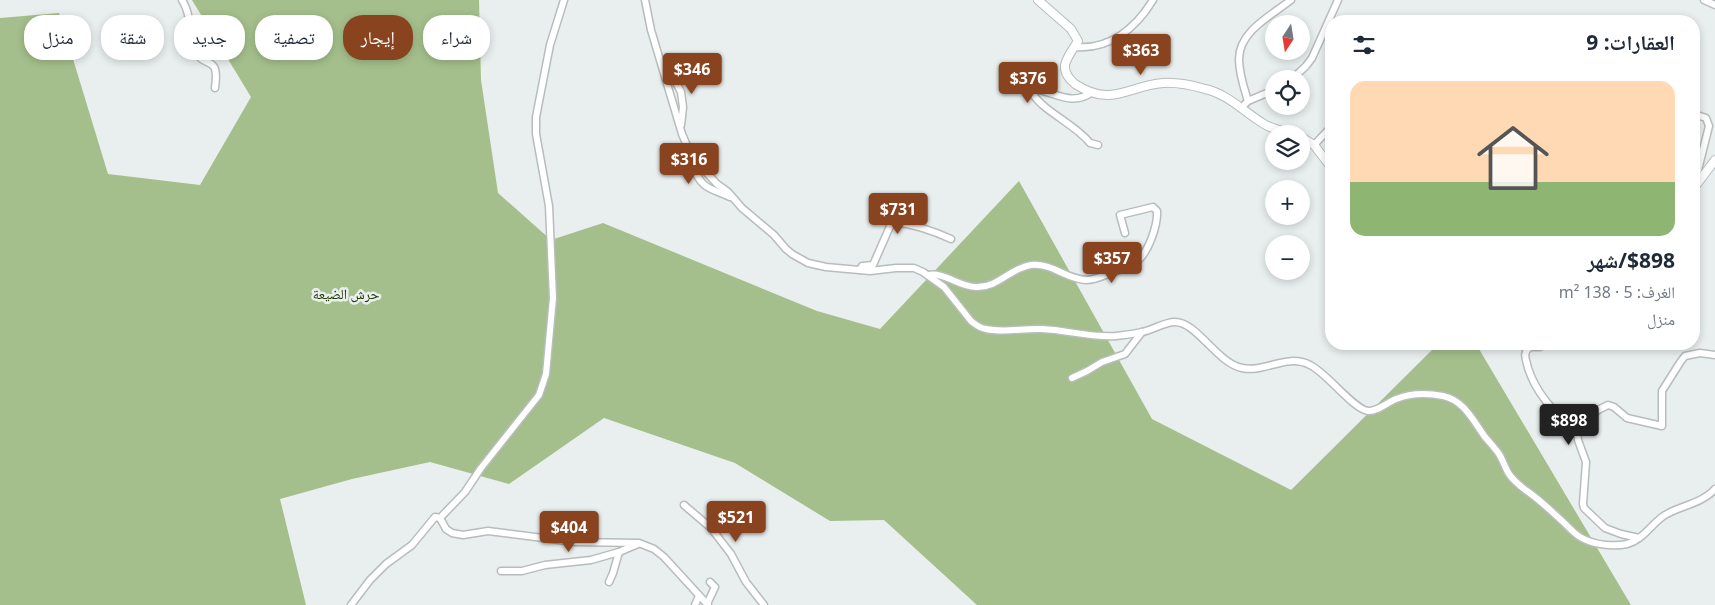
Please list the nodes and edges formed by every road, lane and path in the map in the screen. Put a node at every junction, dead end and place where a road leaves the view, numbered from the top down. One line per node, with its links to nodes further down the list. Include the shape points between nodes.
1 (182, 0): 15 (street, via 189,12 195,50 215,66)
2 (564, 0): 44 (street, via 550,45 536,117 552,246 553,306 544,382 539,395 465,492)
3 (645, 0): 22 (street)
4 (1038, 0): 12 (street, via 1071,29 1078,41)
5 (1153, 0): 12 (street, via 1137,22 1118,38 1099,46)
6 (1291, 0): 18 (street, via 1255,28 1241,47 1239,61)
7 (1338, 0): 10 (street)
8 (1704, 0): 9 (street)
9 (1715, 5)
10 (1331, 15)
11 (1325, 29): 14 (street, via 1312,58)
12 (1075, 47): 16 (street, via 1066,64 1066,72 1073,82)
13 (669, 70): 22 (street, via 681,92)
14 (1302, 70)
15 (215, 88)
16 (1092, 92): 19 (street, via 1118,95 1152,85 1175,83 1213,91); 26 (street, via 1088,96 1069,99 1042,90 1034,89 1032,93 1090,143)
17 (1265, 94): 18 (street)
18 (1248, 101): 19 (street)
19 (1242, 108): 21 (street)
20 (1700, 116): 30 (street, via 1709,123)
21 (1266, 125)
22 (681, 128): 24 (street)
23 (1325, 133): 27 (street)
24 (684, 140): 32 (street, via 699,164); 32 (street, via 699,181)
25 (1310, 143): 27 (street)
26 (1098, 145)
27 (1314, 145): 28 (street)
28 (1325, 157)
29 (1715, 160): 31 (street)
30 (1700, 165)
31 (1700, 180)
32 (734, 198): 35 (street, via 792,254 808,263)
33 (1125, 233): 36 (street, via 1120,215 1153,207 1157,211 1154,234 1138,261 1096,278 1081,279 1041,265 1023,267 987,287 970,287 935,274)
34 (951, 239): 35 (street, via 914,226 891,224 873,265 862,266)
35 (860, 270): 36 (street, via 914,268)
36 (928, 275): 37 (street, via 944,287 976,325 985,329 1041,329 1099,336)
37 (1142, 332): 40 (street, via 1125,354); 45 (street, via 1173,322 1184,324 1225,360 1243,369 1262,368 1284,361 1310,364 1368,411 1409,395 1421,393 1446,397 1471,416 1515,481 1579,537 1615,545)
38 (1527, 350): 41 (street, via 1525,357 1538,392)
39 (1715, 355): 41 (street, via 1685,356 1678,365 1662,391 1662,426 1628,418 1608,405 1598,410)
40 (1072, 378)
41 (1578, 431): 45 (street, via 1586,462 1584,508 1606,528)
42 (1715, 489): 45 (street, via 1666,514)
43 (684, 505): 55 (street, via 711,528)
44 (440, 518): 46 (street, via 446,529 458,534 494,531 574,542); 53 (street, via 435,517 412,545 370,580)
45 (1640, 538)
46 (639, 543): 47 (street); 51 (street, via 664,557)
47 (619, 552): 48 (street, via 573,563); 49 (street)
48 (501, 571)
49 (609, 582)
50 (710, 582): 52 (street, via 715,588)
51 (700, 596): 52 (street); 54 (street)
52 (708, 604)
53 (351, 605)
54 (695, 605)
55 (764, 605)

